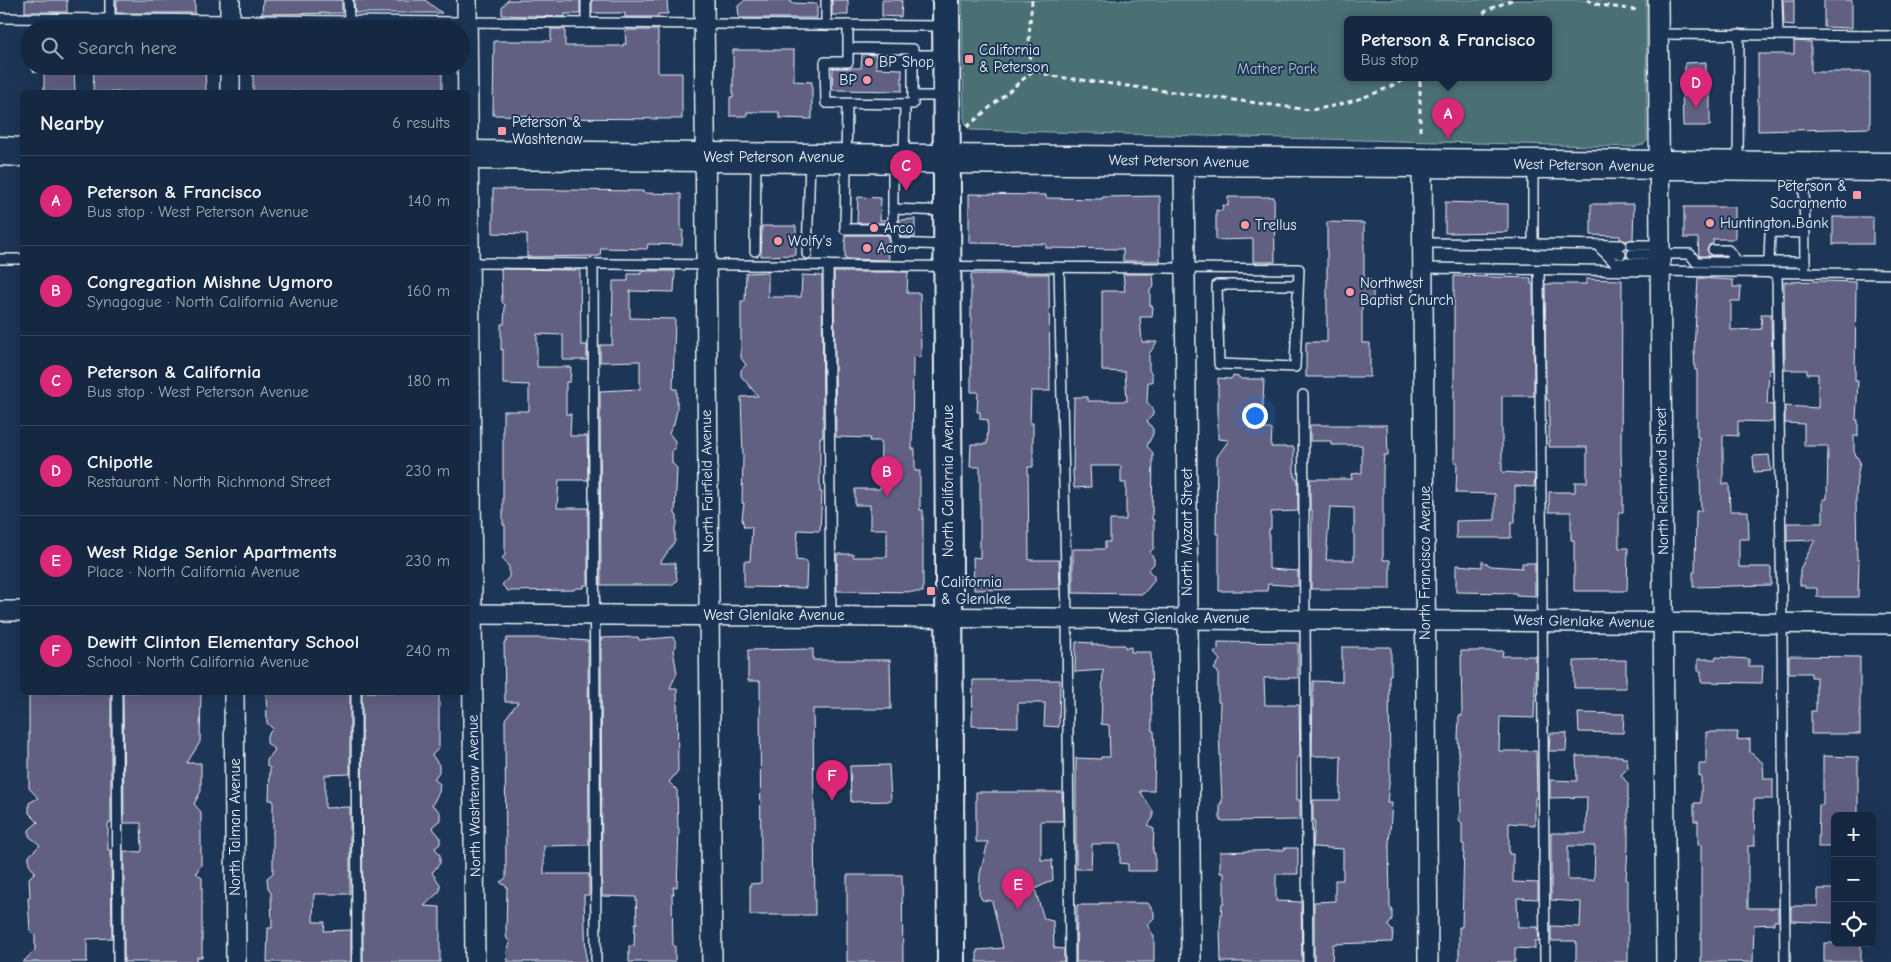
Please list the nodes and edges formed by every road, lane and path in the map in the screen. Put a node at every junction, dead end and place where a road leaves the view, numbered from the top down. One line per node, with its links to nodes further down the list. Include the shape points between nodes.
1 (110, 0): 18 (lane)
2 (230, 0): 20 (street)
3 (348, 0): 21 (lane)
4 (467, 0): 22 (street, North Washtenaw Avenue)
5 (586, 0): 24 (lane)
6 (704, 0): 25 (street, North Fairfield Avenue)
7 (826, 0): 26 (lane)
8 (946, 0): 28 (main road, North California Avenue)
9 (1032, 0): 36 (path, via 1030,52)
10 (1512, 0): 15 (path, via 1487,10)
11 (1587, 0): 14 (path, via 1613,8)
12 (1658, 0): 29 (street, North Richmond Street)
13 (1777, 0): 31 (lane)
14 (1637, 10)
15 (1481, 16)
16 (0, 18): 17 (lane)
17 (37, 18): 18 (lane)
18 (110, 18): 19 (lane)
19 (150, 20)
20 (230, 20)
21 (348, 20)
22 (467, 20)
23 (470, 22): 24 (lane)
24 (586, 23): 25 (lane)
25 (704, 24): 26 (lane); 52 (street, North Fairfield Avenue)
26 (826, 25): 27 (lane)
27 (848, 25): 28 (lane); 33 (lane)
28 (946, 26): 35 (main road, North California Avenue)
29 (1658, 34): 30 (lane); 61 (street, North Richmond Street)
30 (1739, 34): 31 (lane); 62 (lane)
31 (1778, 35): 32 (lane)
32 (1891, 36)
33 (848, 48): 34 (lane, via 913,49); 45 (lane, via 848,62 825,62 826,103)
34 (913, 55): 35 (lane); 43 (lane)
35 (946, 55): 44 (main road, North California Avenue)
36 (1035, 69): 39 (path, via 1051,76 1310,110 1365,98); 47 (path)
37 (230, 75): 41 (street)
38 (467, 75): 42 (street, North Washtenaw Avenue)
39 (1401, 81)
40 (1420, 81): 48 (path)
41 (230, 90)
42 (468, 90)
43 (913, 96): 44 (lane); 46 (lane, via 913,104)
44 (947, 96): 57 (main road, North California Avenue)
45 (847, 104): 46 (lane); 55 (lane)
46 (905, 104): 56 (lane)
47 (967, 127)
48 (1420, 131)
49 (0, 151): 50 (main road)
50 (20, 152)
51 (470, 155): 52 (main road, West Peterson Avenue)
52 (704, 157): 53 (main road, West Peterson Avenue); 88 (street, North Fairfield Avenue)
53 (756, 157): 54 (main road, West Peterson Avenue); 76 (lane)
54 (810, 158): 55 (main road, West Peterson Avenue); 77 (lane)
55 (845, 158): 56 (main road, West Peterson Avenue); 67 (lane, via 845,229)
56 (898, 158): 57 (main road, West Peterson Avenue); 65 (lane)
57 (947, 159): 58 (main road, West Peterson Avenue); 66 (main road, North California Avenue)
58 (1184, 162): 59 (main road, West Peterson Avenue); 92 (street, North Mozart Street)
59 (1422, 164): 60 (main road, West Peterson Avenue); 69 (street, North Francisco Avenue)
60 (1533, 165): 61 (main road, West Peterson Avenue); 70 (lane)
61 (1659, 166): 62 (main road, West Peterson Avenue); 80 (street, North Richmond Street)
62 (1738, 167): 63 (main road, West Peterson Avenue)
63 (1804, 167): 64 (main road, West Peterson Avenue); 68 (lane)
64 (1891, 167)
65 (893, 209): 66 (lane); 67 (lane)
66 (947, 211): 79 (main road, North California Avenue)
67 (893, 229): 79 (lane, via 896,243)
68 (1805, 233): 84 (lane, via 1770,232); 85 (lane)
69 (1423, 243): 70 (lane); 91 (street, North Francisco Avenue)
70 (1533, 244): 71 (lane)
71 (1597, 245): 72 (lane); 80 (lane, via 1615,263)
72 (1621, 250)
73 (1632, 250): 80 (lane)
74 (1698, 250): 78 (lane)
75 (1713, 250): 83 (lane, via 1728,250)
76 (755, 251)
77 (807, 254)
78 (1690, 254): 80 (lane); 83 (lane, via 1696,262)
79 (947, 256): 89 (lane); 90 (lane); 105 (main road, North California Avenue)
80 (1660, 258): 93 (lane); 94 (lane); 111 (street, North Richmond Street)
81 (0, 259): 82 (lane)
82 (20, 259)
83 (1738, 262): 84 (lane)
84 (1769, 262): 85 (lane)
85 (1805, 262): 95 (lane)
86 (470, 263): 87 (lane)
87 (593, 264): 88 (lane); 102 (lane)
88 (705, 264): 89 (lane); 103 (street, North Fairfield Avenue)
89 (828, 265): 104 (lane)
90 (1059, 268): 92 (lane); 106 (lane)
91 (1423, 268): 93 (lane); 109 (street, North Francisco Avenue)
92 (1185, 269): 97 (lane, via 1299,270); 107 (street, North Mozart Street)
93 (1539, 270): 110 (lane)
94 (1777, 272): 95 (lane); 112 (lane)
95 (1806, 272): 96 (lane)
96 (1891, 274)
97 (1298, 286): 97 (lane, via 1217,285 1219,364 1295,367)
98 (1303, 395): 108 (lane)
99 (0, 610): 100 (street)
100 (20, 611)
101 (470, 614): 102 (street, West Glenlake Avenue); 120 (street, North Washtenaw Avenue)
102 (594, 614): 103 (street, West Glenlake Avenue); 121 (lane)
103 (709, 615): 104 (street, West Glenlake Avenue); 122 (street, North Fairfield Avenue)
104 (831, 616): 105 (street, West Glenlake Avenue)
105 (949, 616): 106 (street, West Glenlake Avenue); 123 (main road, North California Avenue)
106 (1068, 617): 107 (street, West Glenlake Avenue); 124 (lane)
107 (1188, 618): 108 (street, West Glenlake Avenue); 125 (street, North Mozart Street)
108 (1305, 619): 109 (street, West Glenlake Avenue); 126 (lane)
109 (1426, 620): 110 (street, West Glenlake Avenue); 127 (street, North Francisco Avenue)
110 (1541, 620): 111 (street, West Glenlake Avenue); 128 (lane)
111 (1663, 622): 112 (street, West Glenlake Avenue); 129 (street, North Richmond Street)
112 (1782, 623): 113 (street, West Glenlake Avenue); 130 (lane)
113 (1891, 624)
114 (117, 695): 117 (lane)
115 (234, 695): 118 (street, North Talman Avenue)
116 (356, 695): 119 (lane)
117 (118, 962)
118 (236, 962)
119 (357, 962)
120 (475, 962)
121 (596, 962)
122 (712, 962)
123 (951, 962)
124 (1070, 962)
125 (1191, 962)
126 (1308, 962)
127 (1428, 962)
128 (1545, 962)
129 (1666, 962)
130 (1785, 962)

